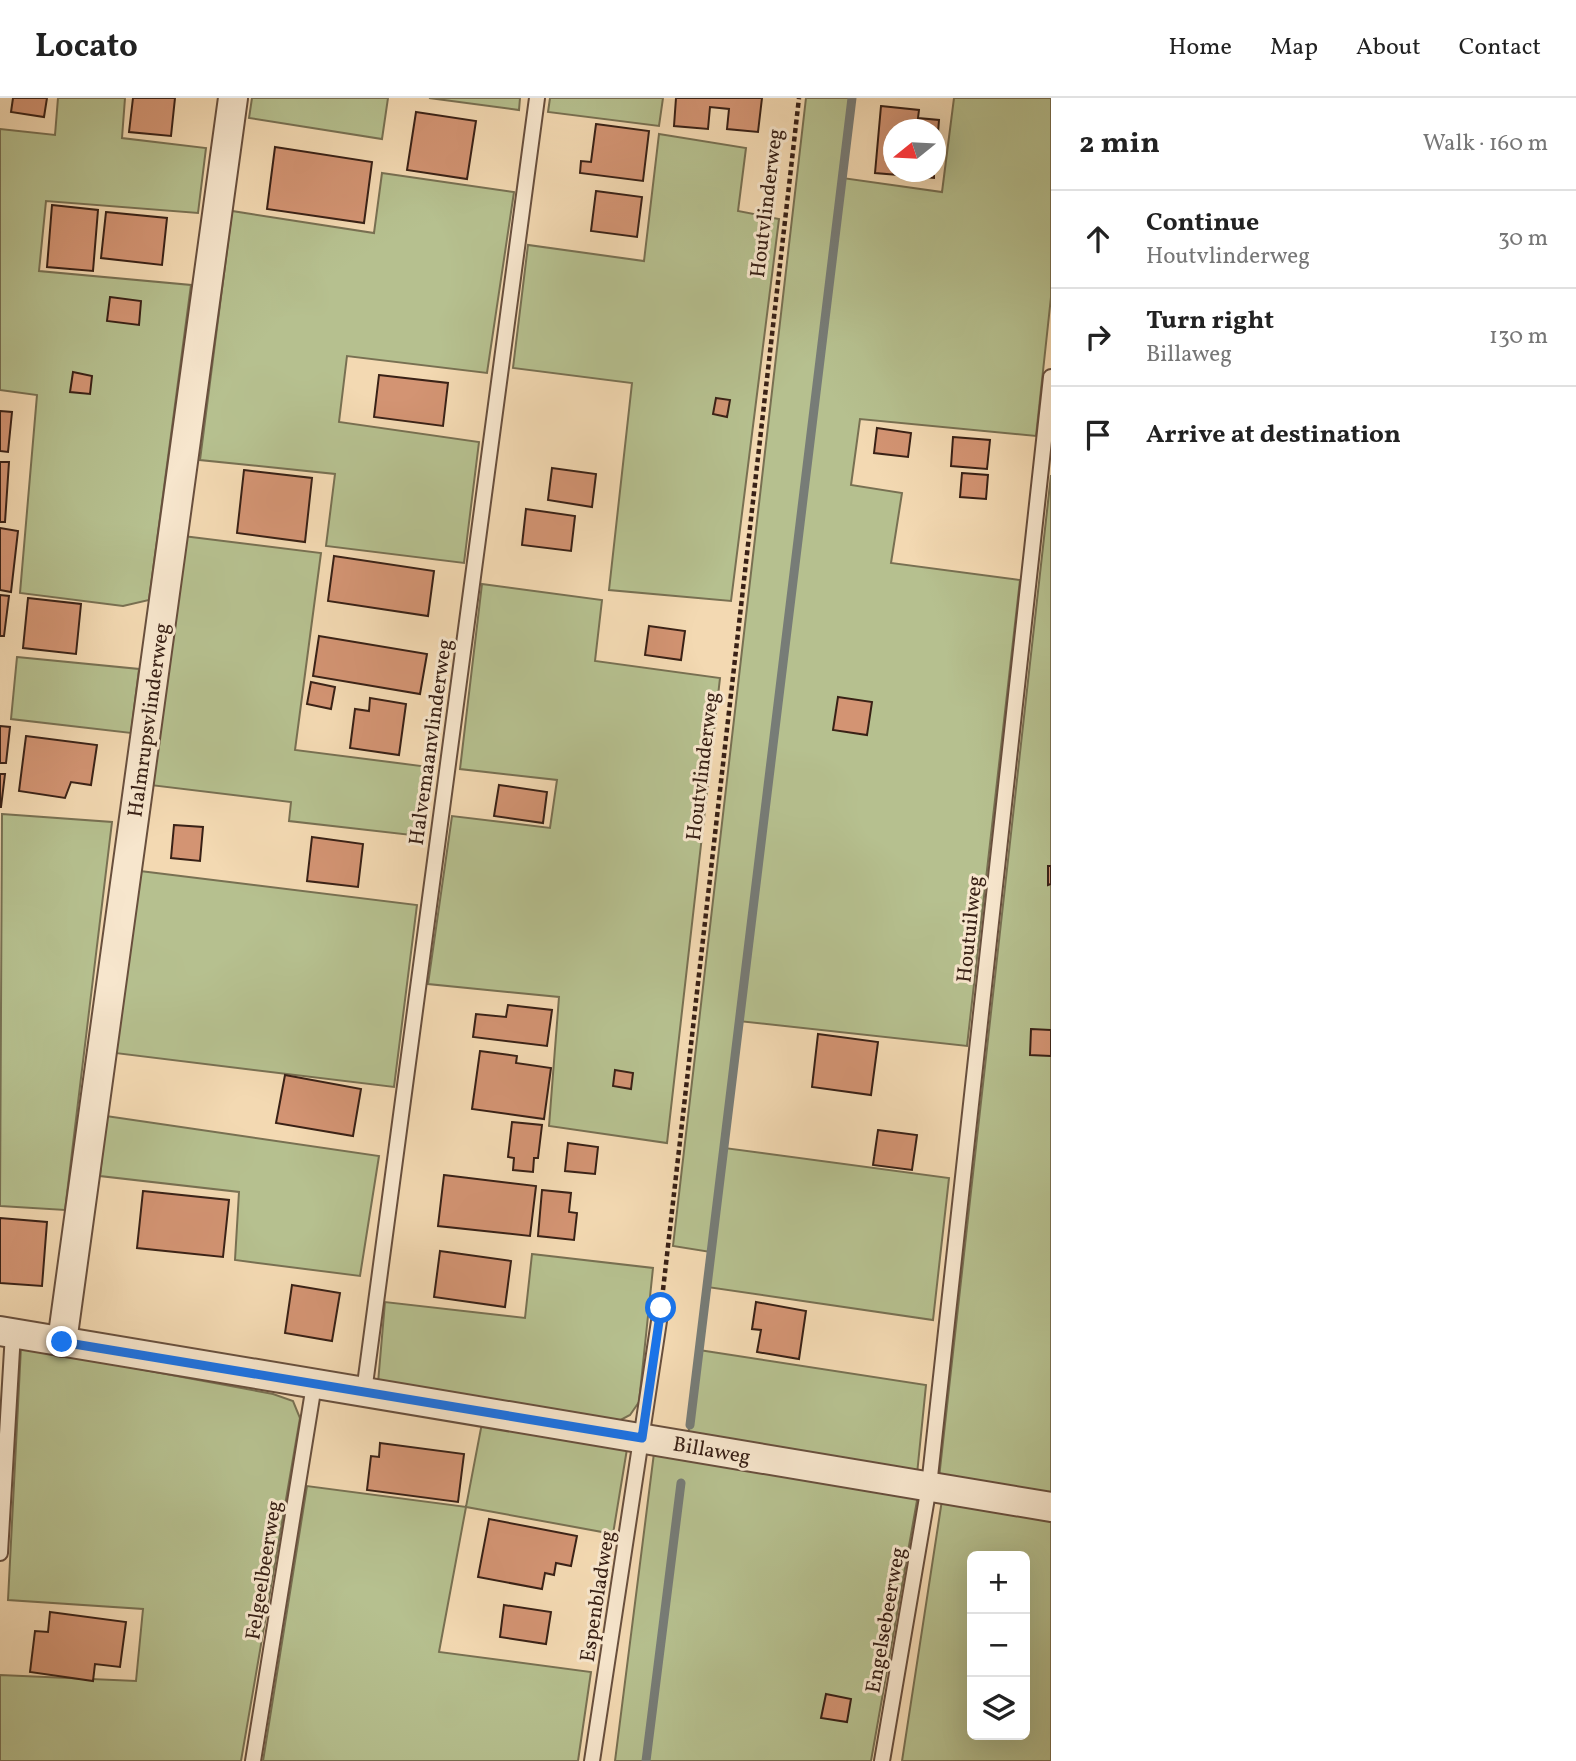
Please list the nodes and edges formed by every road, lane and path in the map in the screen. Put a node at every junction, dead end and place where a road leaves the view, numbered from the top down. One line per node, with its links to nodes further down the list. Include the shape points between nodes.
1 (233, 98): 7 (street, Halmrupsvlinderweg)
2 (537, 98): 9 (lane, Halvemaanvlinderweg)
3 (799, 98): 5 (path, Houtvlinderweg)
4 (1051, 377): 11 (lane, Houtuilweg)
5 (661, 1308): 10 (lane)
6 (7, 1332): 7 (street, Billaweg); 13 (lane)
7 (62, 1342): 8 (street, Billaweg)
8 (314, 1385): 9 (street, Billaweg); 14 (lane, Felgeelbeerweg)
9 (364, 1392): 10 (street, Billaweg)
10 (642, 1438): 11 (street, Billaweg); 15 (lane, Espenbladweg)
11 (929, 1486): 12 (street, Billaweg); 16 (lane, Engelsebeerweg)
12 (1051, 1507)
13 (0, 1553)
14 (253, 1761)
15 (592, 1761)
16 (882, 1761)

